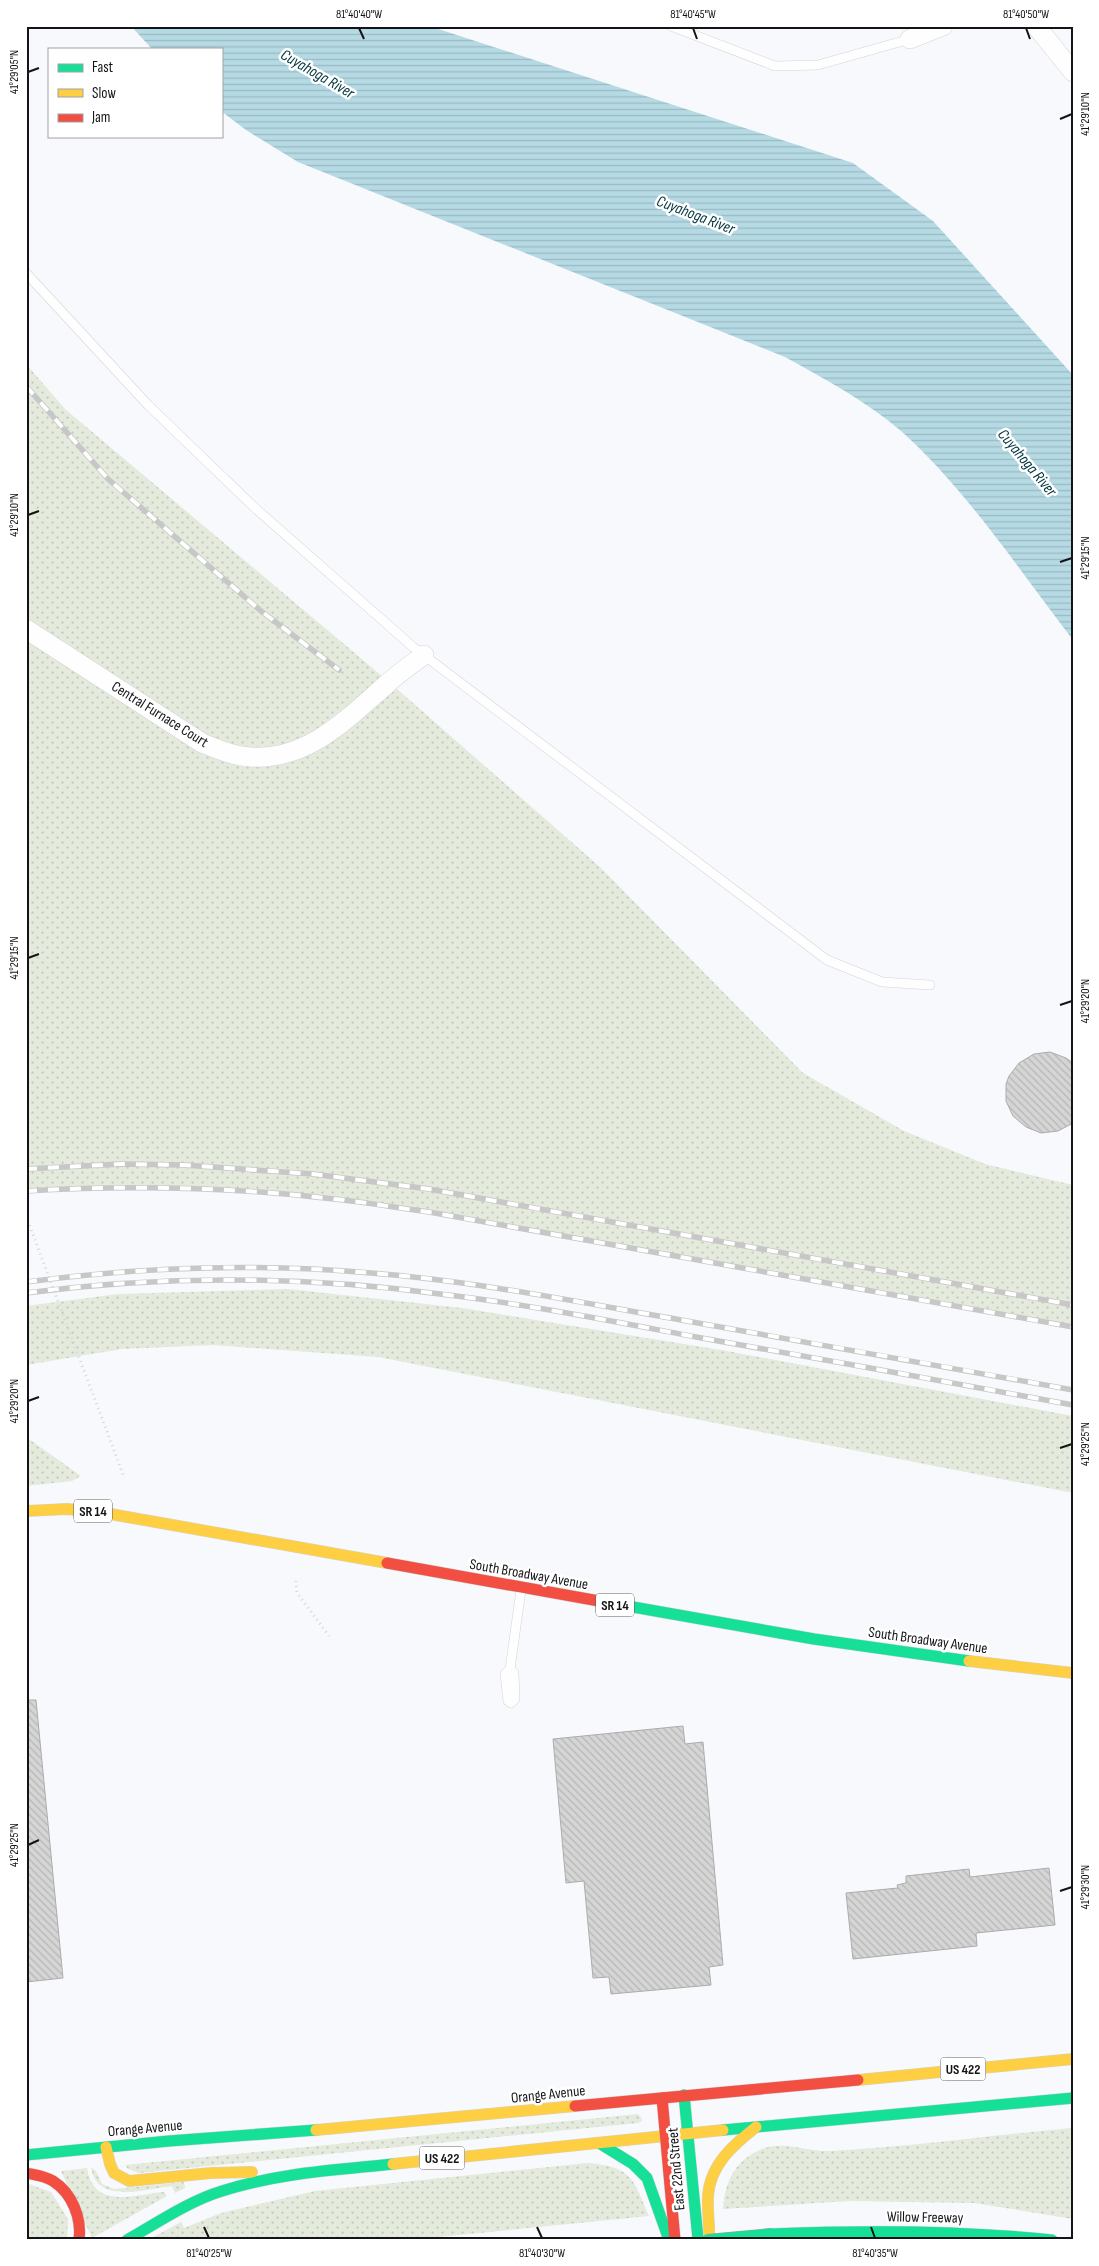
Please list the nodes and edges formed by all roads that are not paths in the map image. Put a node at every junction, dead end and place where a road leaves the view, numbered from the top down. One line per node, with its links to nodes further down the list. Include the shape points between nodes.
1 (671, 26): 4 (lane, via 775,66 818,65)
2 (942, 26): 4 (street)
3 (1036, 26): 5 (street)
4 (910, 38)
5 (1073, 72)
6 (26, 274): 8 (lane, via 148,404 255,508)
7 (26, 629): 8 (street, Central Furnace Court, via 202,743 250,757 296,749 334,731)
8 (424, 655): 9 (lane, via 827,960 882,982)
9 (930, 985)
10 (26, 1511): 11 (main road, South Broadway Avenue / SR 14, via 67,1509 99,1512)
11 (522, 1588): 12 (lane); 13 (main road, South Broadway Avenue / SR 14, via 918,1655)
12 (510, 1669)
13 (1073, 1673)
14 (1073, 2059): 15 (main road, Orange Avenue / US 422)
15 (684, 2095): 16 (main road, Orange Avenue / US 422); 19 (main road, East 22nd Street)
16 (662, 2098): 20 (main road, East 22nd Street); 22 (main road, Orange Avenue / US 422)
17 (1073, 2098): 18 (main road, US 422)
18 (756, 2127): 19 (main road, US 422); 31 (main road, via 726,2152 713,2171 708,2190)
19 (688, 2134): 20 (main road, US 422); 30 (main road, East 22nd Street)
20 (665, 2136): 21 (main road, US 422); 29 (main road, East 22nd Street)
21 (599, 2143): 24 (main road, US 422); 28 (main road, via 633,2164 647,2178)
22 (106, 2147): 23 (main road, Orange Avenue / US 422); 24 (main road, via 112,2172 122,2180 130,2181 211,2173)
23 (26, 2155)
24 (316, 2171): 27 (main road, US 422, via 284,2175 222,2191)
25 (26, 2173): 26 (main road, via 51,2180 65,2192 77,2216)
26 (79, 2240)
27 (127, 2240)
28 (669, 2240)
29 (675, 2240)
30 (698, 2240)
31 (708, 2240): 32 (main road, Willow Freeway, bridge, via 771,2234 902,2230)
32 (1052, 2240)

